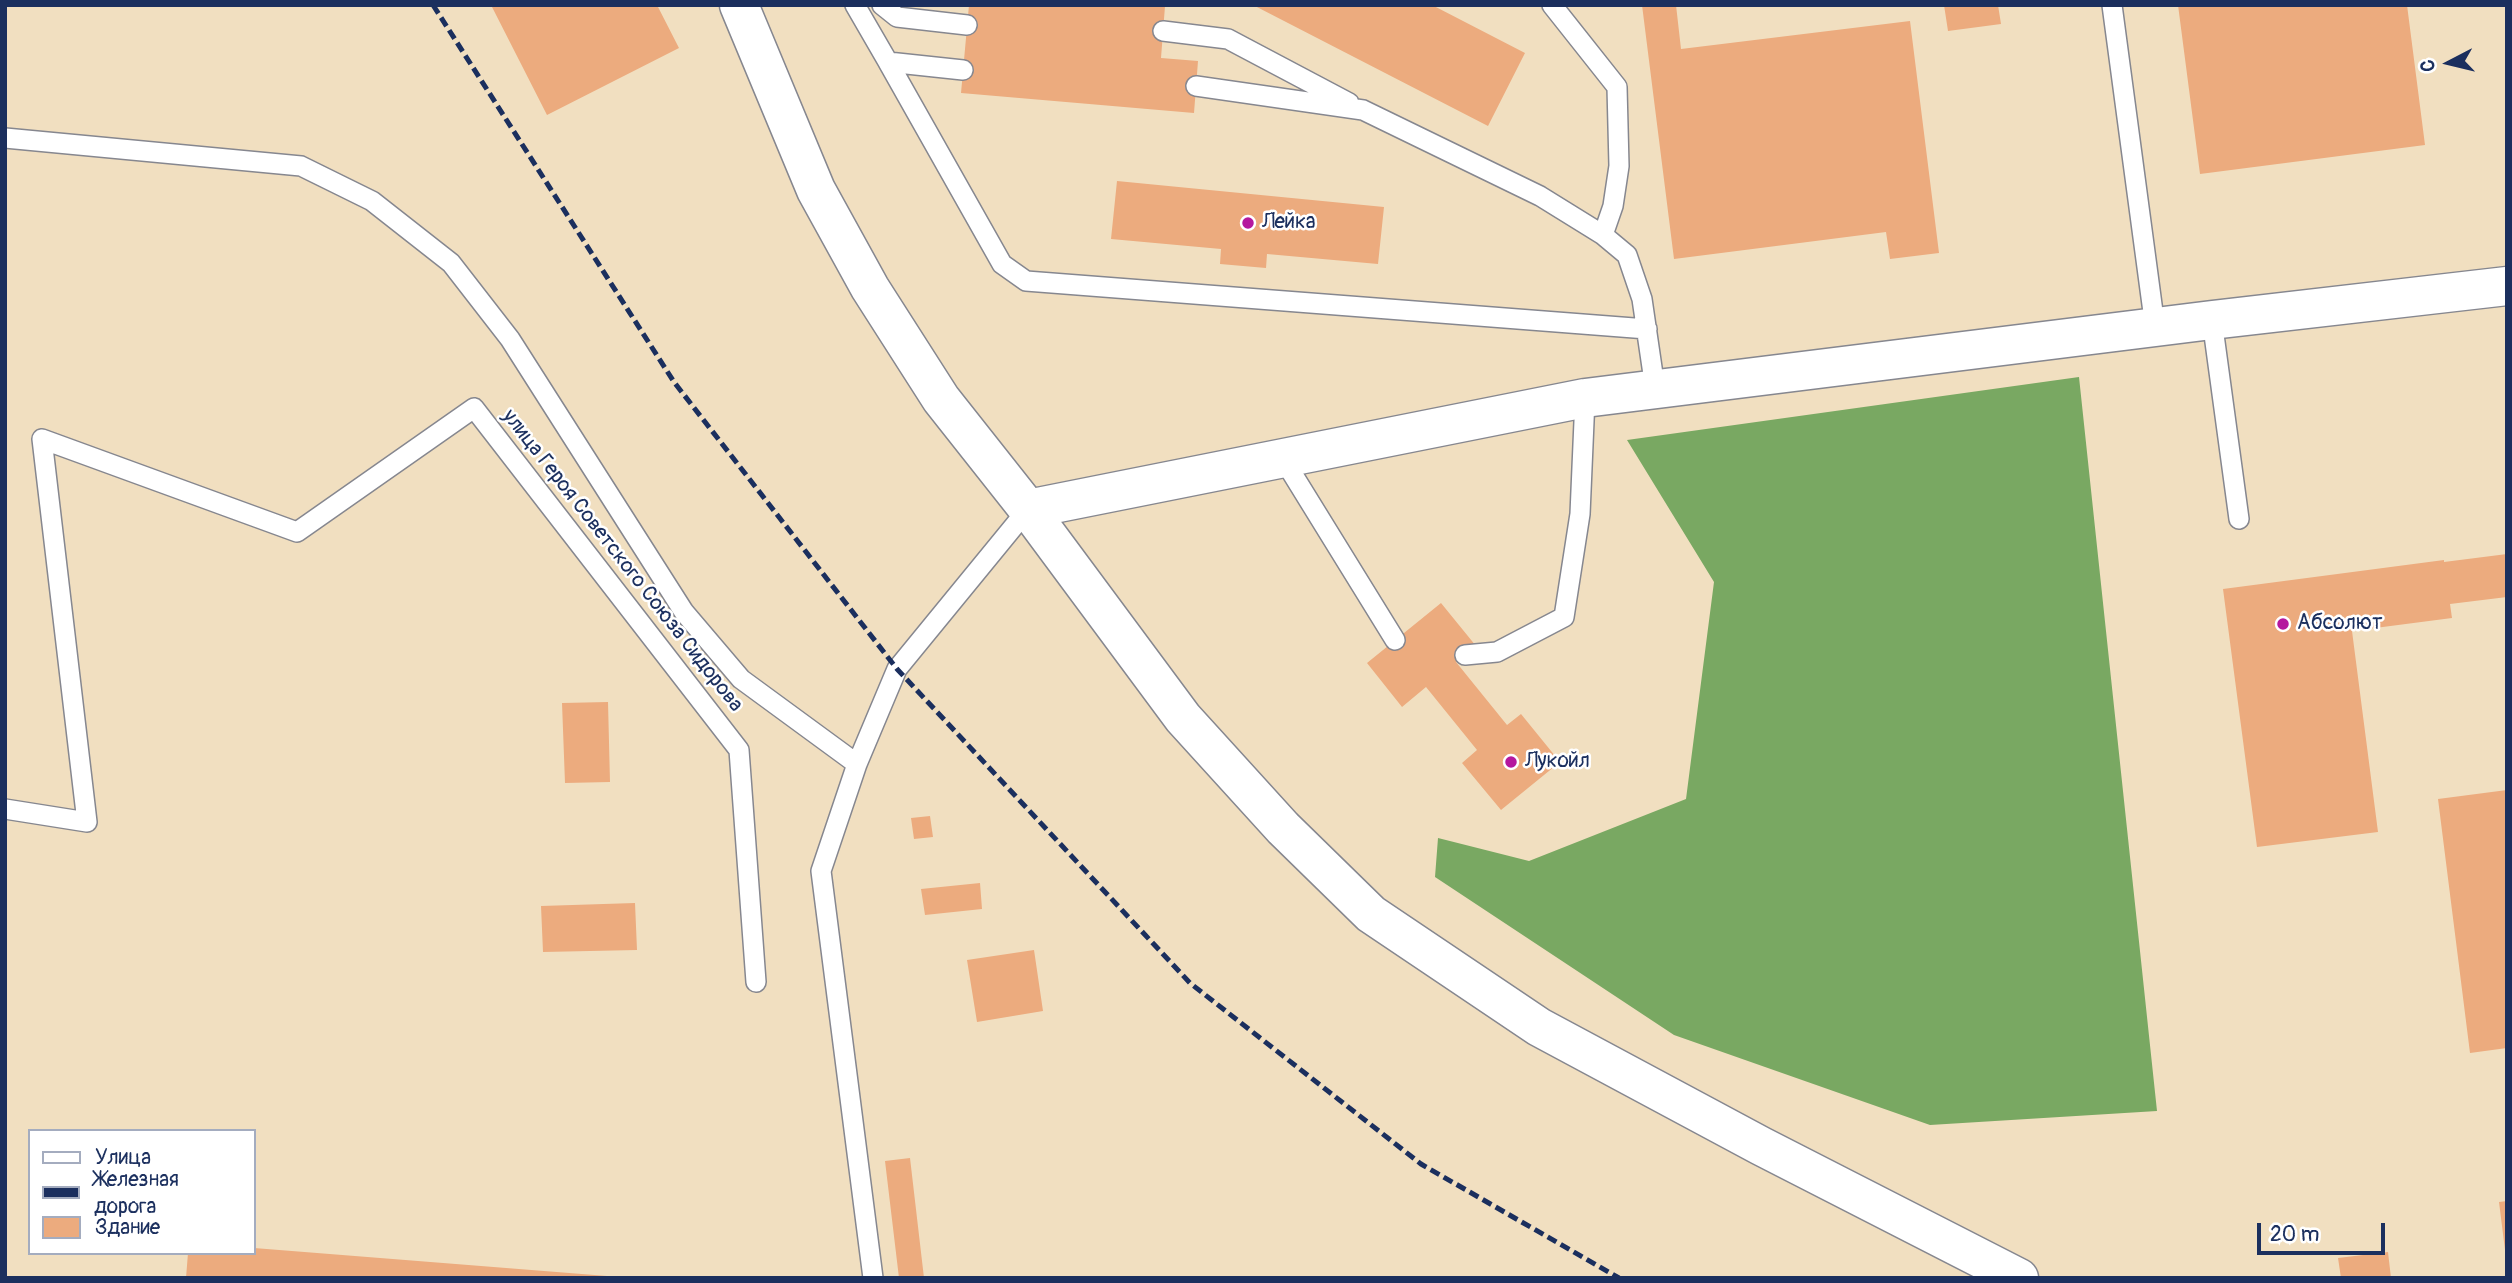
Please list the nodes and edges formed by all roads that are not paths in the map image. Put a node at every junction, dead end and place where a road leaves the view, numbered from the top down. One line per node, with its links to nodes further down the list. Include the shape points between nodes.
1 (739, 5): 21 (main road, via 816,190 870,288 941,399)
2 (855, 5): 8 (lane)
3 (882, 5): 6 (lane, via 897,17)
4 (1552, 5): 13 (lane, via 1617,87 1619,166 1614,206)
5 (2112, 5): 16 (lane)
6 (967, 25)
7 (1163, 32): 11 (lane, via 1228,39)
8 (888, 62): 9 (lane); 17 (lane, via 1002,264 1026,281)
9 (963, 70)
10 (1196, 86): 11 (lane)
11 (1363, 110): 13 (lane, via 1540,196)
12 (5, 138): 25 (lane, via 301,166 372,201 451,263 510,339 684,612 741,679)
13 (1603, 234): 17 (lane, via 1627,255)
14 (2507, 286): 15 (main road)
15 (2212, 320): 16 (main road); 22 (lane)
16 (2155, 327): 18 (main road)
17 (1647, 329): 18 (lane)
18 (1655, 388): 19 (main road)
19 (1585, 398): 20 (main road); 24 (lane, via 1580,514 1564,617 1497,652)
20 (1282, 457): 21 (main road); 23 (lane)
21 (1028, 509): 25 (lane, via 897,669); 29 (main road, via 1182,718 1283,828 1371,914 1539,1027)
22 (2239, 519)
23 (1395, 640)
24 (1465, 655)
25 (857, 764): 28 (lane, via 821,871)
26 (5, 809): 27 (lane, улица Героя Советского Союза Сидорова, via 87,822 42,439 297,533 474,408 739,750)
27 (757, 982)
28 (873, 1278)
29 (2019, 1278)

